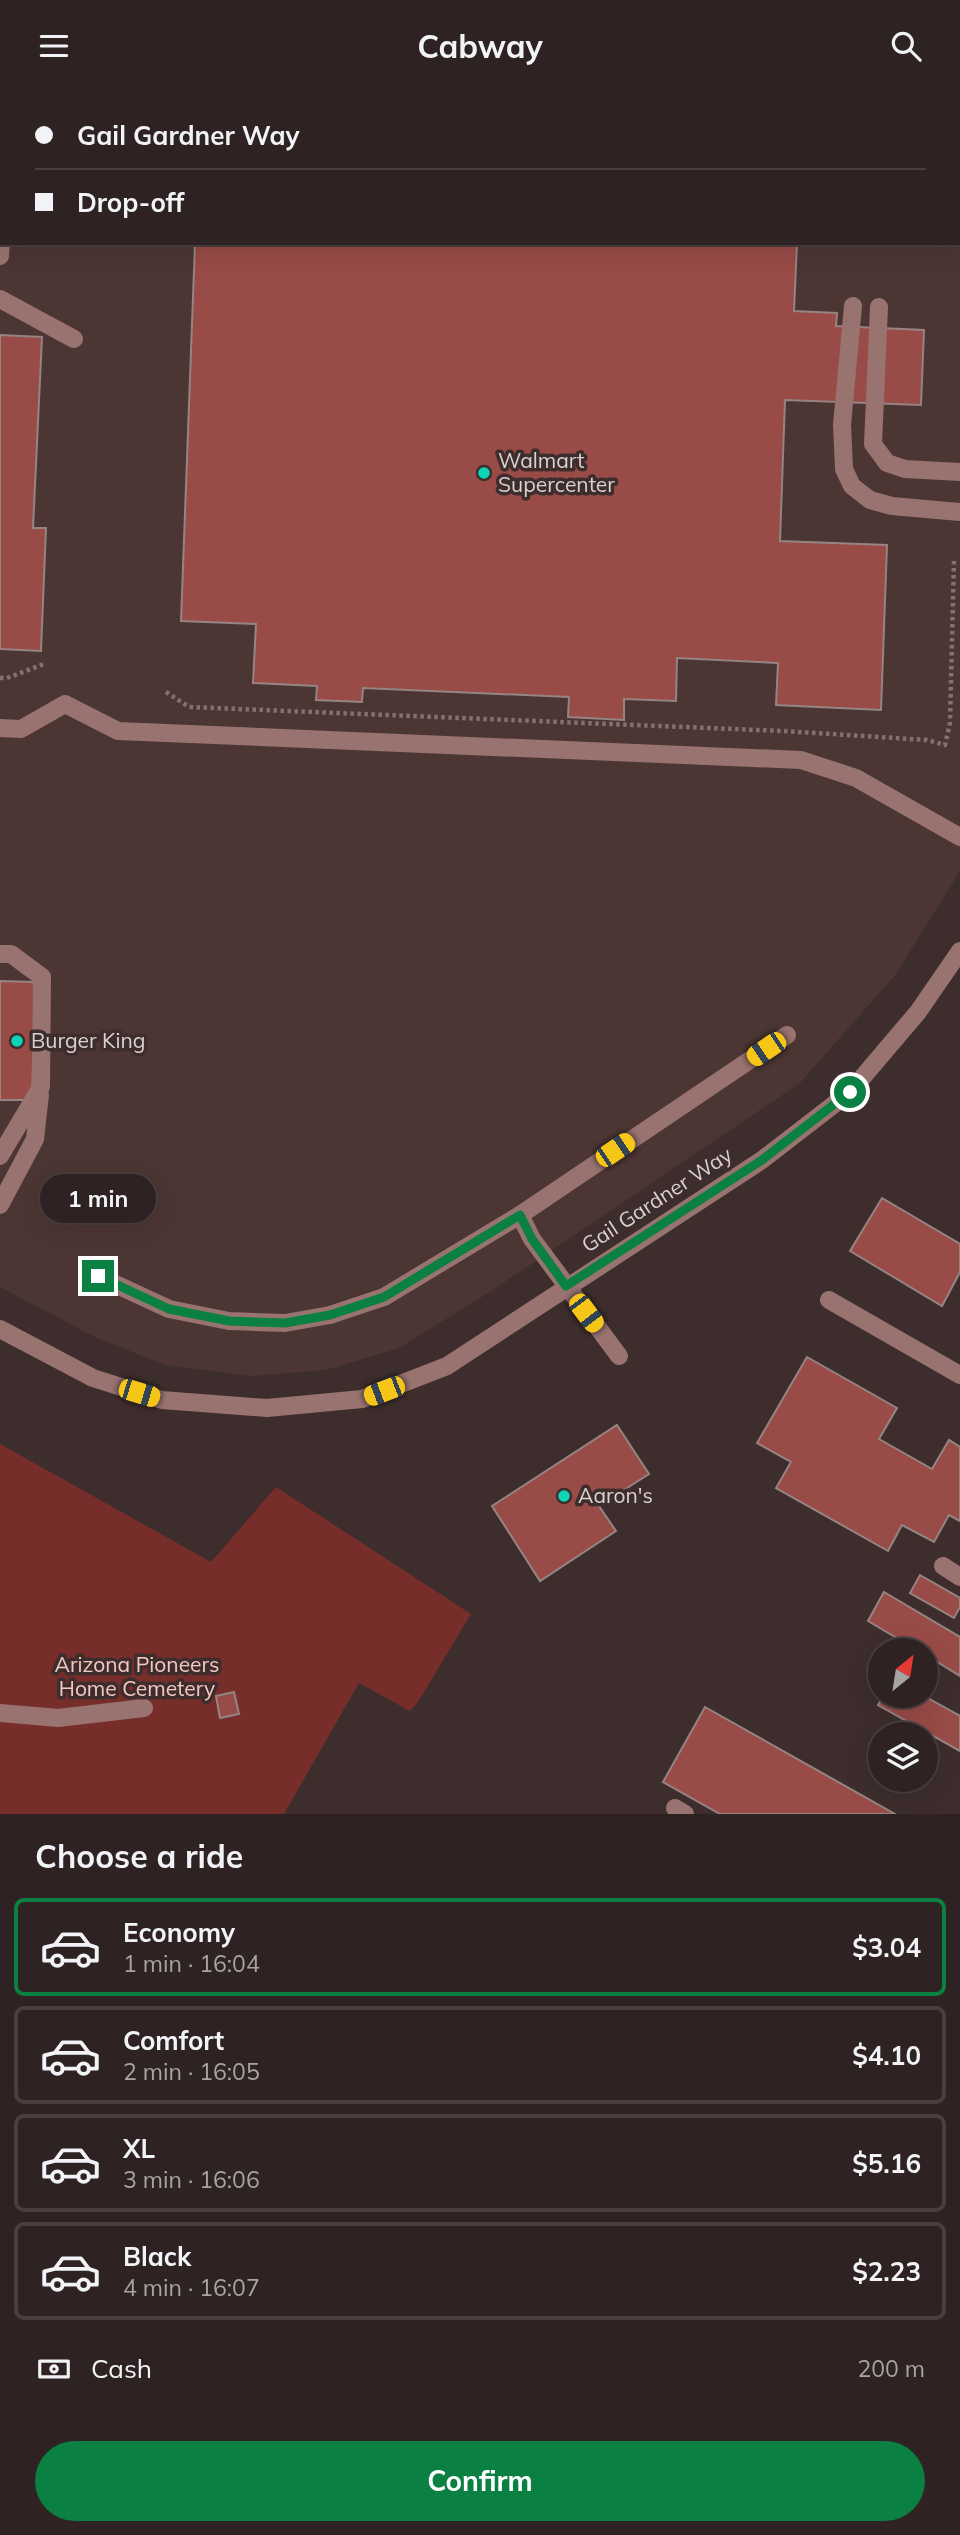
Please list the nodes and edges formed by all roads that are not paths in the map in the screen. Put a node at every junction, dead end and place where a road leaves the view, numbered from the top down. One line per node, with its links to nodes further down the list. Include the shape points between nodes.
1 (0, 299): 4 (street)
2 (853, 306): 6 (street, via 842,425 844,469 852,486 870,500 892,506)
3 (879, 307): 5 (street, via 873,444 887,463 905,469)
4 (74, 339)
5 (960, 472)
6 (960, 512)
7 (0, 727): 8 (street, via 21,729 65,704 118,731 801,760 856,778)
8 (960, 838)
9 (960, 951): 17 (street, Gail Gardner Way, via 918,1012 850,1092 762,1160)
10 (5, 954): 12 (street, via 42,977)
11 (787, 1035): 15 (street)
12 (41, 1087): 13 (street); 14 (street, via 35,1139)
13 (0, 1156)
14 (0, 1205)
15 (520, 1215): 16 (street, via 384,1297 330,1315 285,1323 229,1321 169,1309); 17 (street)
16 (98, 1276)
17 (566, 1286): 19 (street, Gail Gardner Way, via 447,1366 362,1399 267,1409 162,1400 93,1378); 20 (street)
18 (829, 1300): 21 (street)
19 (0, 1329)
20 (619, 1356)
21 (960, 1375)
22 (943, 1566): 23 (street)
23 (960, 1577)
24 (144, 1708): 25 (street, via 58,1718)
25 (0, 1713)

